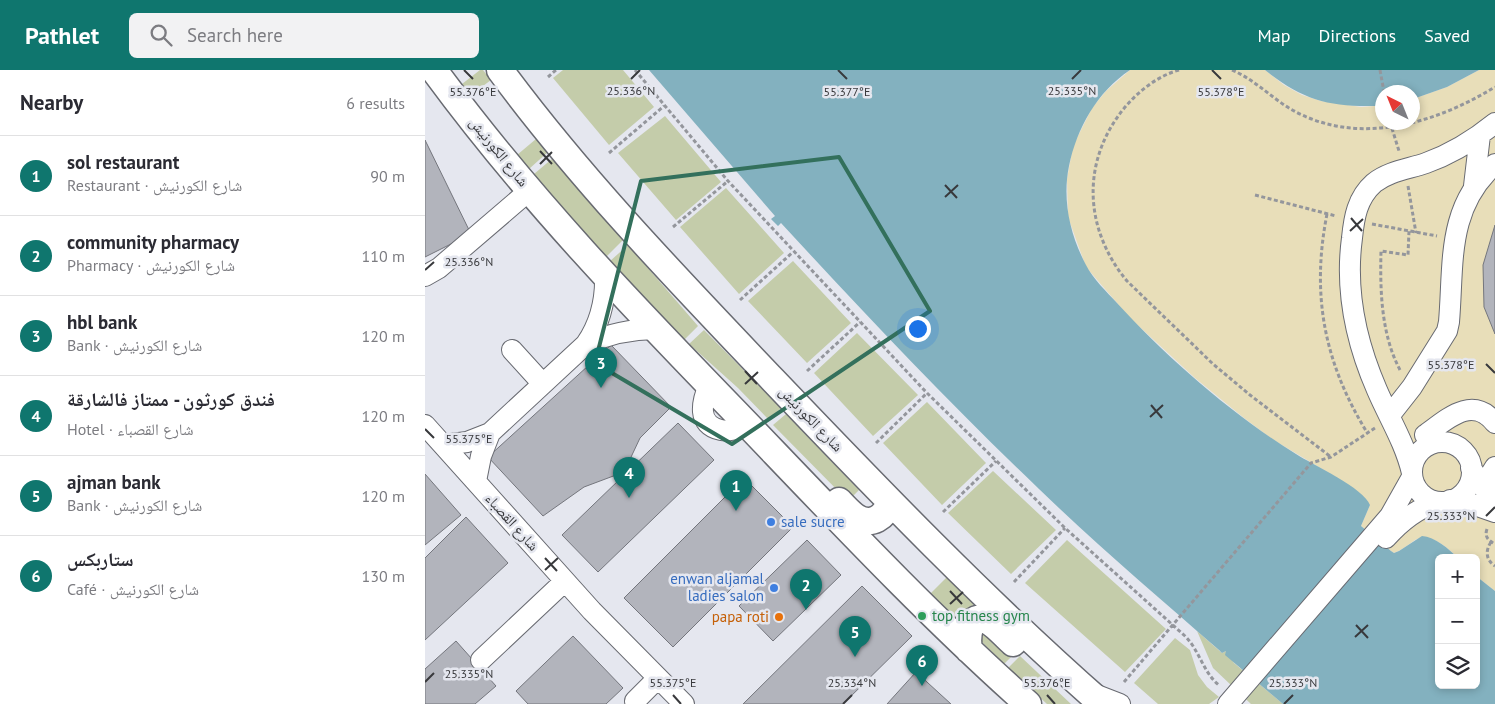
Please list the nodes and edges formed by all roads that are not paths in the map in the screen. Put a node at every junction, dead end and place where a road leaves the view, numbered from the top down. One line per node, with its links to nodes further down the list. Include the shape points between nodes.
1 (434, 70): 6 (main road, شارع الكورنيش)
2 (500, 70): 25 (main road, شارع الكورنيش, via 652,253)
3 (1488, 129): 5 (street); 13 (street, via 1444,155 1382,178 1368,189 1356,212 1350,270 1355,320 1368,369)
4 (1495, 164): 5 (street)
5 (1474, 186): 13 (street, via 1465,202 1455,238 1449,322 1412,387)
6 (529, 190): 7 (main road, شارع الكورنيش); 8 (street, via 439,268)
7 (605, 274): 9 (main road, شارع الكورنيش); 10 (street, via 602,311)
8 (425, 276)
9 (655, 329): 10 (street, via 613,333); 19 (main road, شارع الكورنيش)
10 (586, 344): 12 (street)
11 (512, 350): 12 (street)
12 (542, 383): 16 (street)
13 (1390, 415): 17 (street); 22 (street, via 1403,443)
14 (1495, 423): 17 (street, via 1485,415 1467,410 1449,416)
15 (425, 426): 18 (street, شارع القصباء)
16 (490, 433): 18 (street, via 467,442); 23 (street)
17 (1434, 438): 21 (street, via 1461,449); 22 (street, via 1433,443 1417,455)
18 (443, 445): 23 (street, شارع القصباء)
19 (778, 457): 25 (main road, via 818,479 861,520 868,522 880,518); 29 (main road, شارع الكورنيش)
20 (1495, 467): 26 (street, via 1490,475)
21 (1471, 468): 24 (street, via 1469,484 1463,493); 26 (street)
22 (1412, 475): 24 (street, via 1423,495); 27 (street)
23 (476, 481): 28 (street, شارع القصباء)
24 (1443, 501): 26 (street); 27 (street)
25 (889, 502): 31 (main road, شارع الكورنيش)
26 (1492, 510)
27 (1395, 520): 35 (street)
28 (565, 581): 30 (street); 32 (street, شارع القصباء)
29 (969, 650): 31 (main road, via 970,626 979,619 990,622 1027,654); 37 (main road, شارع الكورنيش)
30 (481, 660)
31 (1054, 660): 33 (main road, شارع الكورنيش)
32 (657, 679): 34 (street); 36 (street, شارع القصباء)
33 (1096, 698): 38 (street)
34 (635, 701)
35 (1235, 702)
36 (683, 704)
37 (1028, 704)
38 (1120, 704)

